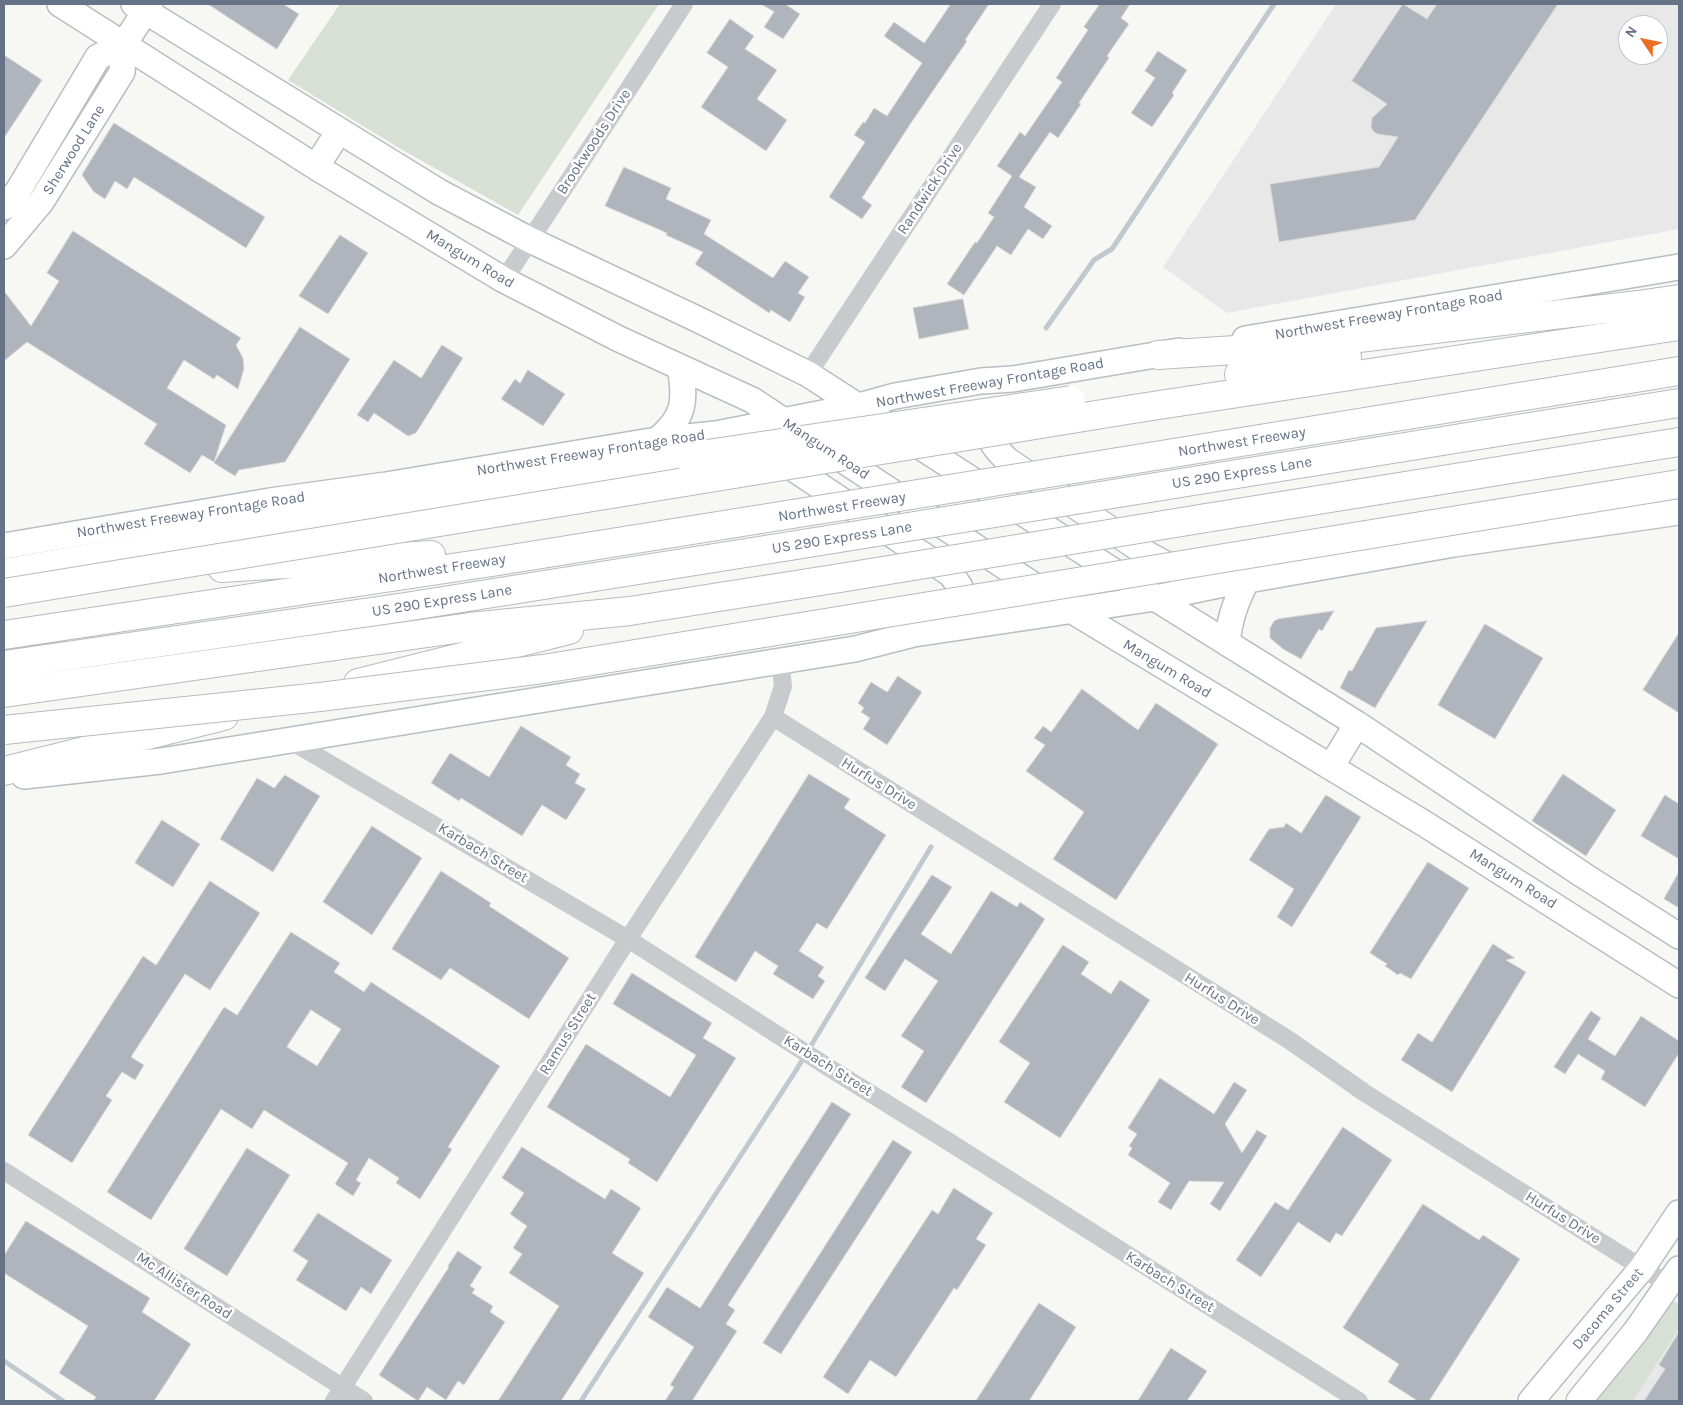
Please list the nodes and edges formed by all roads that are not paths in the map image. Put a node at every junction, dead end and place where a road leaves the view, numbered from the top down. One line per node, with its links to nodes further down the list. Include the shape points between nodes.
1 (60, 4): 5 (main road, Mangum Road)
2 (684, 4): 9 (street, Brookwoods Drive)
3 (1052, 4): 19 (street, Randwick Drive)
4 (143, 6): 5 (main road, Sherwood Lane); 6 (main road)
5 (124, 44): 7 (main road, Mangum Road); 8 (main road, Sherwood Lane, via 98,57 18,191); 10 (main road, Sherwood Lane, via 122,72 41,202)
6 (339, 130): 7 (main road); 9 (main road, via 439,192)
7 (316, 167): 12 (main road, Mangum Road)
8 (4, 207)
9 (530, 240): 12 (street, Brookwoods Drive); 19 (main road)
10 (4, 246)
11 (1679, 267): 16 (main road, Northwest Freeway Frontage Road)
12 (504, 280): 17 (main road, Mangum Road)
13 (1679, 299): 16 (highway, via 1282,347)
14 (1679, 326): 15 (highway)
15 (1606, 338): 31 (highway, bridge, via 1565,331 1348,357 602,469); 35 (highway, bridge, via 1134,409)
16 (1158, 355): 20 (main road, Northwest Freeway Frontage Road)
17 (680, 367): 23 (main road, Mangum Road, via 752,400); 25 (main road, via 684,387 681,410 670,430)
18 (1679, 371): 30 (highway, Northwest Freeway, bridge)
19 (808, 374): 22 (main road)
20 (1013, 379): 22 (main road, Northwest Freeway Frontage Road, via 981,381 895,396); 34 (main road, via 995,405 988,428 992,444 1007,460 1147,554 1185,575)
21 (1679, 403): 43 (highway, US 290 Express Lane, bridge, via 395,608)
22 (859, 406): 23 (main road, Northwest Freeway Frontage Road); 36 (main road)
23 (784, 421): 24 (main road, Northwest Freeway Frontage Road); 37 (main road, Mangum Road)
24 (716, 434): 25 (main road, Northwest Freeway Frontage Road); 39 (main road, via 777,457 951,574 960,587 961,600 947,616)
25 (657, 440): 29 (main road, Northwest Freeway Frontage Road)
26 (1679, 442): 38 (highway, bridge)
27 (1679, 484): 47 (highway, bridge, via 543,669 320,697)
28 (1679, 512): 32 (main road, via 1454,544)
29 (4, 546)
30 (492, 562): 33 (highway, via 446,554); 40 (highway, Northwest Freeway)
31 (4, 573)
32 (1246, 580): 34 (main road); 41 (main road, via 1229,622)
33 (4, 581)
34 (1219, 585): 36 (main road)
35 (4, 593)
36 (1155, 598): 37 (main road); 41 (main road)
37 (1071, 610): 39 (main road); 49 (main road, Mangum Road)
38 (630, 611): 44 (highway, via 470,626); 50 (highway, via 558,634)
39 (914, 634): 42 (main road, via 856,649)
40 (4, 635)
41 (1227, 643): 46 (main road)
42 (780, 662): 45 (street, Ramus Street, via 783,686); 48 (main road)
43 (4, 665)
44 (4, 693)
45 (773, 717): 55 (street, Ramus Street); 59 (street, Hurfus Drive, via 1289,1040 1365,1093)
46 (1357, 724): 49 (main road); 52 (main road)
47 (4, 730)
48 (291, 740): 51 (main road, via 161,761); 55 (street, Karbach Street)
49 (1331, 767): 53 (main road, Mangum Road)
50 (4, 771)
51 (4, 778)
52 (1583, 876): 53 (main road); 54 (main road)
53 (1562, 910): 56 (main road, Mangum Road)
54 (1679, 936)
55 (628, 939): 61 (street, Ramus Street); 63 (street, Karbach Street)
56 (1679, 985)
57 (4, 1171): 61 (street, Mc Allister Road)
58 (1679, 1213): 59 (main road, Dacoma Street)
59 (1642, 1268): 60 (street, Hurfus Drive); 64 (main road, Dacoma Street)
60 (1674, 1277): 65 (main road)
61 (339, 1395): 62 (street, Mc Allister Road)
62 (364, 1401)
63 (1359, 1401)
64 (1531, 1401)
65 (1579, 1401)

